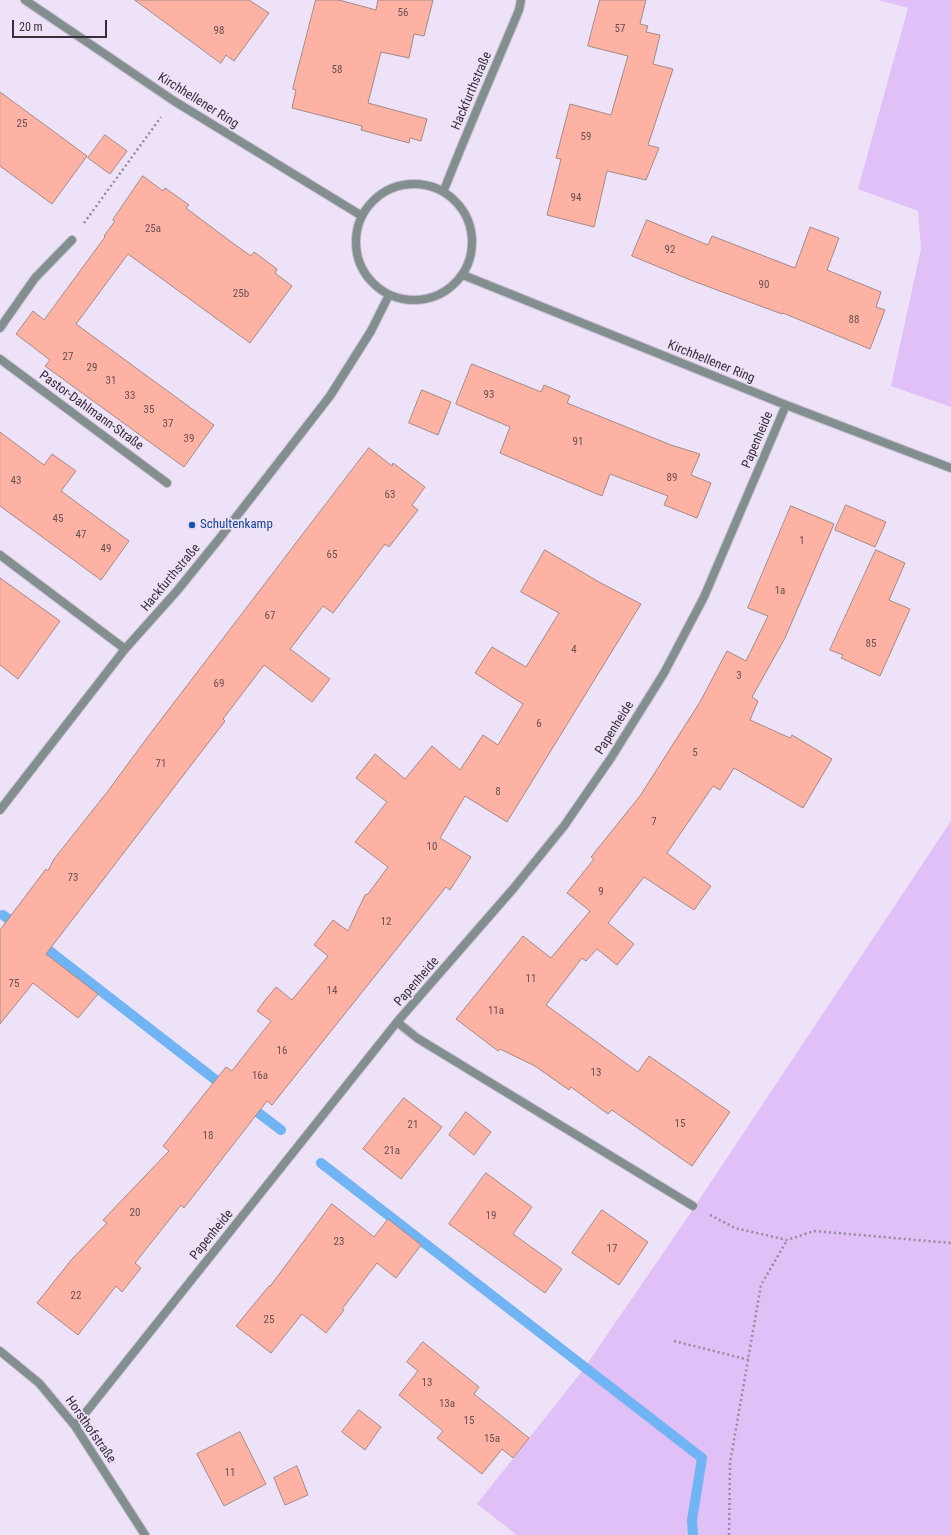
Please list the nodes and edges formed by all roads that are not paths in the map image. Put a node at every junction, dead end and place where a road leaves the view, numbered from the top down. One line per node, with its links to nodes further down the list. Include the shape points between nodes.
1 (25, 0): 4 (street, Kirchhellener Ring, via 174,101)
2 (521, 0): 3 (street, Hackfurthstraße)
3 (444, 190): 4 (street, via 420,184 396,186 382,193); 6 (street, via 455,198 471,226 473,243 470,260)
4 (362, 216): 7 (street, via 357,236 358,257 371,281)
5 (72, 240): 8 (street, via 36,278)
6 (463, 275): 7 (street, via 439,295 408,300); 10 (street, Kirchhellener Ring)
7 (390, 295): 14 (street, Hackfurthstraße, via 371,331 330,396 219,539)
8 (0, 328)
9 (0, 359): 12 (street, Pastor-Dahlmann-Straße)
10 (786, 405): 11 (street, Kirchhellener Ring); 16 (street, Papenheide, via 704,597 664,673 615,752 564,826 532,866)
11 (951, 468)
12 (167, 483)
13 (0, 554): 14 (street)
14 (125, 649): 15 (street, Hackfurthstraße)
15 (0, 810)
16 (397, 1022): 17 (street, Papenheide, via 424,1042); 19 (street, Papenheide)
17 (693, 1206)
18 (0, 1351): 19 (street, Horsthofstraße, via 39,1383)
19 (76, 1426): 20 (street, Horsthofstraße)
20 (145, 1535)

